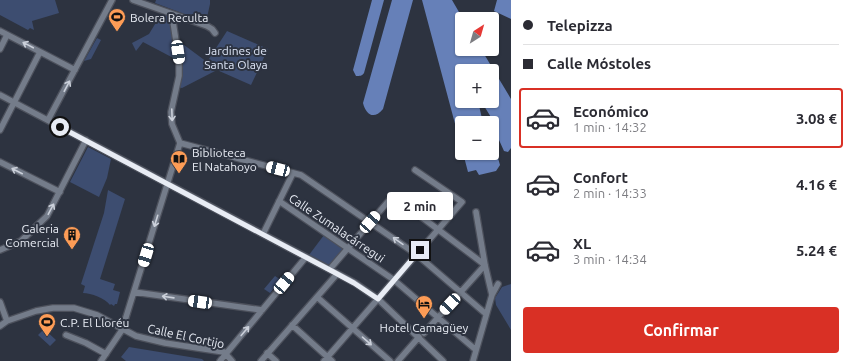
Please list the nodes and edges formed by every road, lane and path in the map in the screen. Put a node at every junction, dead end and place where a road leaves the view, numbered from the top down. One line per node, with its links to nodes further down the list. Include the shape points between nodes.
1 (112, 0): 9 (street)
2 (133, 0): 3 (street)
3 (172, 15): 5 (street, via 207,26); 15 (street, one-way to 15, via 179,76 171,112 172,124)
4 (0, 31): 6 (street)
5 (215, 33)
6 (7, 34): 7 (street); 8 (street, one-way to 6)
7 (0, 49)
8 (40, 52): 9 (street); 11 (street)
9 (75, 70): 12 (street, one-way to 9)
10 (0, 95): 11 (street)
11 (15, 102): 12 (street); 13 (street)
12 (48, 120): 14 (street)
13 (0, 130)
14 (86, 140): 19 (street); 20 (street)
15 (180, 144): 18 (street); 19 (street)
16 (0, 162): 20 (street, one-way to 16)
17 (415, 170): 26 (street, via 462,202)
18 (293, 173): 22 (street); 25 (street, via 301,175)
19 (168, 184): 27 (street); 38 (street, one-way to 38)
20 (60, 192): 29 (street, one-way to 20, via 21,241 48,215)
21 (392, 197): 25 (street)
22 (279, 201): 27 (street); 28 (street, Calle Zumalacárregui)
23 (407, 206): 26 (street)
24 (476, 212): 32 (street)
25 (370, 222): 28 (street); 30 (street, one-way to 25)
26 (439, 229): 30 (street); 32 (street)
27 (262, 234): 31 (street)
28 (347, 248): 33 (street); 35 (street, Calle Zumalacárregui)
29 (0, 250)
30 (416, 254): 35 (street); 37 (street)
31 (306, 257): 33 (street); 43 (street)
32 (485, 265): 37 (street); 39 (street)
33 (330, 270): 34 (street)
34 (337, 274): 40 (street); 41 (street)
35 (394, 280): 41 (street); 45 (street, Calle Zumalacárregui)
36 (498, 284): 39 (street)
37 (461, 291): 44 (street); 45 (street)
38 (134, 292): 43 (street, one-way to 38); 50 (street)
39 (492, 294): 44 (street)
40 (317, 297): 47 (street); 49 (street)
41 (378, 299): 49 (street); 53 (street)
42 (0, 302): 46 (street)
43 (262, 310): 57 (street, one-way to 43)
44 (486, 314): 54 (street)
45 (438, 317): 51 (street); 54 (street, Calle Zumalacárregui)
46 (7, 320): 48 (street, Calle El Cortijo); 50 (street, Calle El Cortijo, via 36,311 64,307 97,315)
47 (292, 325): 55 (street); 58 (street)
48 (0, 326)
49 (352, 328): 58 (street); 64 (street, one-way to 64)
50 (122, 330): 56 (street); 57 (street, Calle El Cortijo, via 136,336)
51 (424, 332)
52 (66, 336): 56 (street, via 86,342)
53 (419, 338): 65 (street); 66 (street)
54 (476, 350): 67 (street)
55 (267, 353): 62 (street); 63 (street)
56 (106, 354): 59 (street)
57 (226, 354): 60 (street); 61 (street, Calle El Cortijo)
58 (328, 360)
59 (101, 361)
60 (220, 361)
61 (232, 361)
62 (260, 361)
63 (276, 361)
64 (390, 361)
65 (398, 361)
66 (443, 361)
67 (472, 361)

